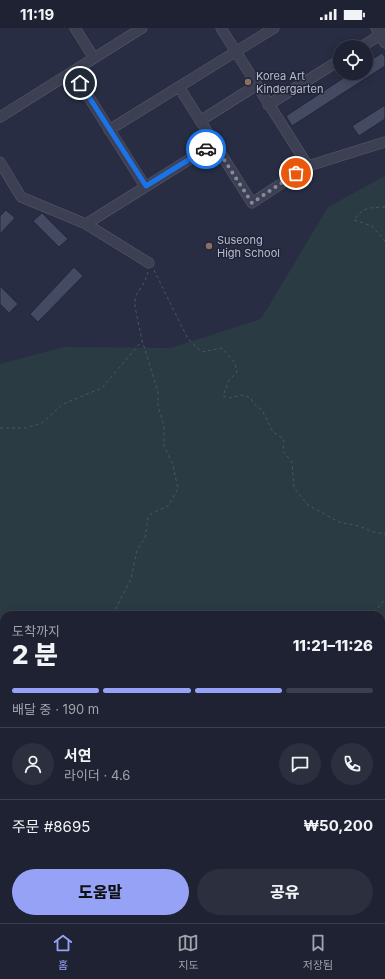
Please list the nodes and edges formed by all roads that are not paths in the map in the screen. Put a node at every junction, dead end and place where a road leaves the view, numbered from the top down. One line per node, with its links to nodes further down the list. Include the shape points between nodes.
1 (74, 28): 6 (street)
2 (142, 28): 6 (street)
3 (221, 28): 5 (street)
4 (274, 28): 5 (street)
5 (236, 52): 9 (street); 10 (street)
6 (94, 58): 8 (street)
7 (333, 64): 11 (street)
8 (73, 72): 12 (street); 14 (street)
9 (257, 85): 11 (street); 13 (street)
10 (179, 87): 13 (street); 14 (street)
11 (268, 105): 18 (street)
12 (0, 117)
13 (200, 121): 16 (street)
14 (108, 130): 19 (street)
15 (385, 142): 18 (street)
16 (214, 144): 18 (street, via 252,203); 19 (street)
17 (0, 162): 20 (street, via 21,198)
18 (308, 166)
19 (146, 186): 20 (street)
20 (86, 224): 21 (street)
21 (148, 263)

